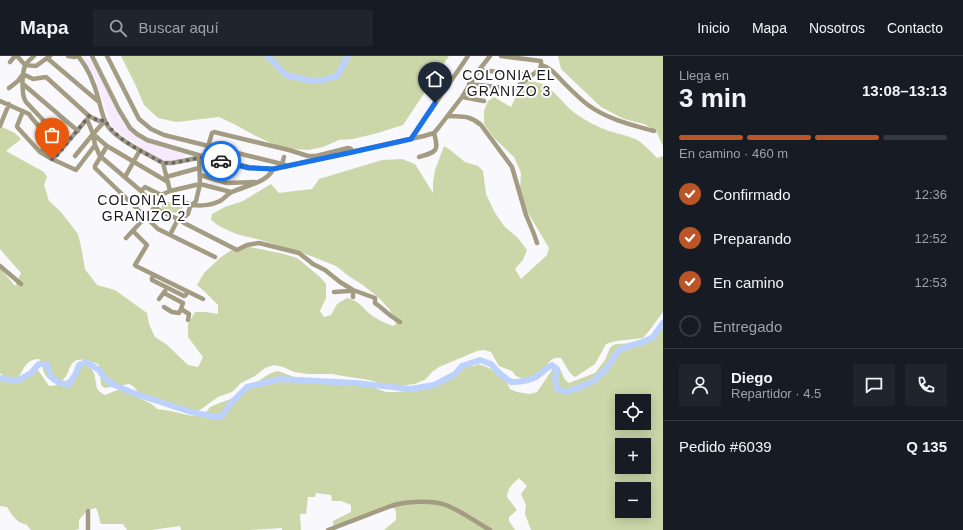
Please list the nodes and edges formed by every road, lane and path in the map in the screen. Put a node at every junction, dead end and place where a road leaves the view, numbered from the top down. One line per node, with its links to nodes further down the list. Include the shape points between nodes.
1 (16, 56): 11 (street); 12 (street)
2 (34, 56): 12 (street)
3 (68, 56): 4 (street)
4 (78, 56): 23 (street, via 95,87)
5 (107, 56): 39 (street, via 139,119 164,135)
6 (468, 56): 36 (street)
7 (490, 56): 14 (street)
8 (501, 56): 13 (street, via 541,61)
9 (48, 57): 12 (street, via 36,66); 23 (street)
10 (95, 57): 46 (street, via 130,128 147,140)
11 (10, 62)
12 (25, 65): 15 (street)
13 (541, 65): 16 (street); 33 (street, via 554,72 564,84 599,112)
14 (479, 70): 16 (street); 18 (street)
15 (23, 74): 17 (street); 19 (street); 29 (street, via 33,79 47,78)
16 (532, 75): 18 (street, via 514,88)
17 (23, 84): 25 (street, via 24,99); 32 (street)
18 (470, 84): 20 (street)
19 (9, 88)
20 (462, 97): 22 (street); 28 (street)
21 (0, 101): 24 (street)
22 (484, 101)
23 (100, 103): 30 (street)
24 (9, 104): 26 (street); 31 (street)
25 (34, 110): 27 (street); 37 (street, via 46,122 51,134)
26 (23, 111): 27 (street); 42 (street, via 17,127)
27 (30, 114): 37 (street)
28 (448, 116): 34 (street); 76 (street, via 476,120 512,166)
29 (88, 118): 30 (street); 32 (street); 35 (street)
30 (103, 120): 35 (street); 41 (street, via 118,136)
31 (0, 126)
32 (78, 131): 51 (street)
33 (654, 131)
34 (434, 133): 36 (street); 49 (street, via 436,148 432,153)
35 (93, 134): 38 (street); 40 (street); 44 (street)
36 (411, 139): 43 (street)
37 (50, 140): 42 (street)
38 (96, 145): 45 (street); 51 (street, via 76,170)
39 (209, 145): 43 (street, via 214,132 308,156 348,148); 47 (street); 54 (street)
40 (107, 146): 45 (street); 52 (street)
41 (140, 150): 52 (street); 53 (street)
42 (40, 152): 51 (street)
43 (353, 152): 55 (street)
44 (75, 156)
45 (100, 156): 59 (street); 71 (street, via 94,167)
46 (193, 156): 47 (street); 50 (street); 53 (street, via 172,163)
47 (205, 157): 50 (street); 57 (street, via 249,168)
48 (284, 157): 54 (street)
49 (419, 157)
50 (199, 158): 56 (street)
51 (53, 159)
52 (133, 162): 59 (street); 60 (street)
53 (163, 163): 60 (street)
54 (282, 164): 55 (street)
55 (287, 166): 57 (street)
56 (199, 168): 58 (street); 60 (street)
57 (273, 169): 61 (street)
58 (200, 175): 61 (street, via 227,183); 62 (street)
59 (125, 177): 63 (street)
60 (167, 180): 64 (street)
61 (258, 182): 65 (street)
62 (200, 184): 64 (street); 65 (street); 69 (street, via 196,201)
63 (141, 191): 66 (street, via 145,187); 67 (street)
64 (170, 191): 66 (street, via 161,195)
65 (231, 192): 69 (street, via 219,202)
66 (155, 193): 67 (street)
67 (150, 201): 70 (street)
68 (186, 203): 69 (street)
69 (192, 205): 72 (street, via 188,214)
70 (155, 207): 71 (street); 72 (street)
71 (145, 217): 73 (street); 74 (street, via 158,229)
72 (178, 219): 74 (street); 82 (street, via 237,250 260,243 299,253)
73 (133, 231): 75 (street); 79 (street, via 147,245 135,266)
74 (170, 235): 77 (street)
75 (126, 238)
76 (537, 243)
77 (215, 257)
78 (0, 266): 80 (street)
79 (154, 275): 81 (street, via 152,280); 83 (street)
80 (21, 284)
81 (167, 288): 83 (street, via 184,296); 85 (street)
82 (353, 290): 84 (street); 86 (street); 92 (street, via 375,298 375,306 380,306)
83 (187, 291): 88 (street)
84 (334, 292)
85 (164, 293): 87 (street); 90 (street, via 182,302)
86 (353, 297)
87 (159, 299)
88 (203, 299)
89 (164, 307): 90 (street, via 178,313)
90 (181, 309): 91 (street, via 189,314)
91 (188, 320)
92 (400, 322)
93 (88, 511): 94 (street)
94 (88, 530)
95 (328, 530): 96 (street, via 399,503 412,502 447,506)
96 (490, 530)

